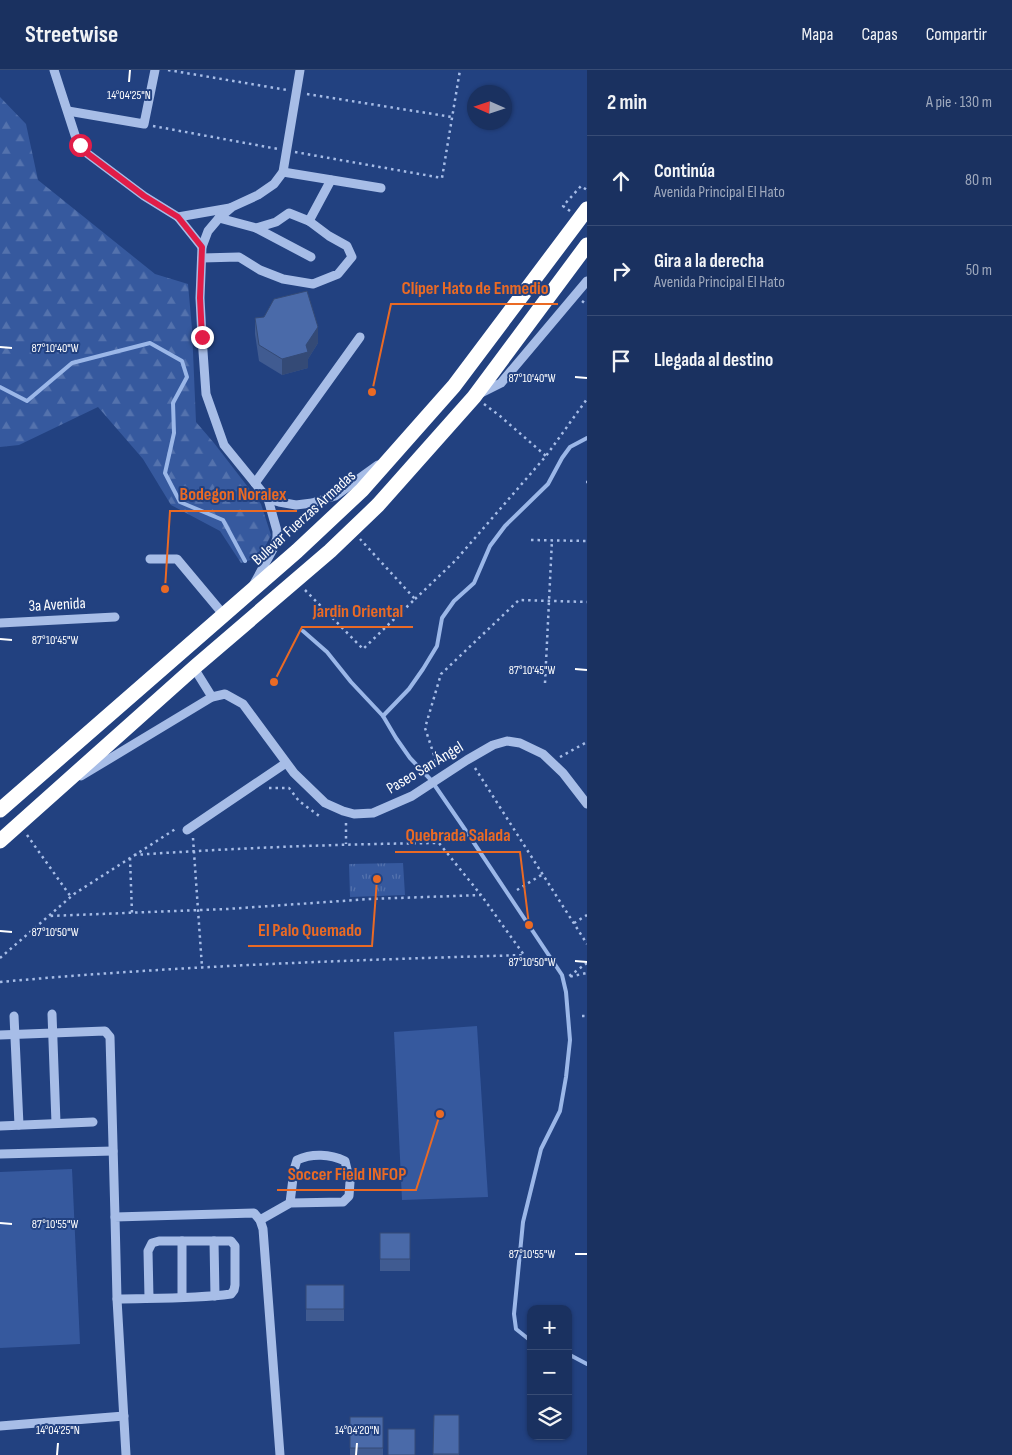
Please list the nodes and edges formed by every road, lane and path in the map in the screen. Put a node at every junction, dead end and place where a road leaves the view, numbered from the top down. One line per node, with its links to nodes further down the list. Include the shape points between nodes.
1 (54, 70): 7 (street)
2 (155, 70): 9 (street)
3 (168, 70): 6 (path)
4 (300, 70): 6 (street)
5 (460, 70): 8 (path)
6 (296, 92): 8 (path); 10 (street)
7 (68, 111): 9 (street); 18 (street, via 75,135 88,154)
8 (452, 117): 10 (path, via 442,178)
9 (144, 124): 10 (path)
10 (286, 150): 11 (street)
11 (283, 172): 12 (street); 16 (street, via 274,184 258,195)
12 (331, 180): 13 (street); 20 (street)
13 (381, 188)
14 (587, 190): 15 (path, via 581,186)
15 (563, 206)
16 (232, 207): 18 (street); 19 (street)
17 (587, 209): 30 (highway, Bulevar Fuerzas Armadas, via 454,386)
18 (178, 217): 23 (street)
19 (219, 218): 21 (street); 23 (street, via 208,231)
20 (309, 221): 21 (street, via 289,213 276,222); 25 (street, via 348,246 352,257 338,274 313,284 283,280 239,257)
21 (256, 228): 24 (street)
22 (587, 245): 28 (highway)
23 (202, 247): 25 (street)
24 (311, 257)
25 (202, 258): 32 (street, via 201,318 206,394 224,445)
26 (587, 281): 28 (street, via 501,383)
27 (360, 337): 32 (street)
28 (474, 396): 31 (path); 34 (highway)
29 (587, 398): 31 (path)
30 (400, 447): 33 (street, via 336,496 296,505); 40 (highway, Bulevar Fuerzas Armadas, via 362,490)
31 (546, 456): 41 (path, via 455,561)
32 (255, 483): 33 (street)
33 (268, 499): 40 (street, via 277,538)
34 (352, 531): 39 (highway); 41 (path)
35 (531, 540): 36 (path)
36 (552, 540): 37 (path); 42 (path)
37 (587, 541)
38 (150, 559): 44 (street, via 177,560)
39 (296, 580): 41 (path, via 363,649); 47 (highway)
40 (252, 589): 44 (highway, Bulevar Fuerzas Armadas)
41 (415, 599)
42 (549, 601): 43 (path); 48 (path); 54 (path, via 519,600 440,674 425,728 437,764)
43 (587, 602)
44 (223, 614): 58 (highway, Bulevar Fuerzas Armadas)
45 (115, 617): 46 (street, 3a Avenida)
46 (0, 623)
47 (194, 668): 49 (street); 56 (highway)
48 (545, 683)
49 (212, 697): 53 (street, Paseo San Ángel, via 225,694 243,704); 56 (street)
50 (587, 742): 52 (path)
51 (467, 760): 52 (street, Paseo San Ángel, via 494,744 507,741 520,743); 54 (street, Paseo San Ángel); 67 (path, via 478,772)
52 (552, 762): 57 (street, Paseo San Ángel)
53 (286, 763): 59 (street, Paseo San Ángel, via 325,803); 62 (street)
54 (444, 774): 59 (street, Paseo San Ángel, via 412,796 373,814)
55 (264, 788): 60 (path, via 289,788 299,801)
56 (57, 790): 61 (highway)
57 (587, 804)
58 (0, 810)
59 (345, 812): 64 (path)
60 (322, 818)
61 (19, 824): 63 (highway); 70 (path)
62 (190, 831): 65 (path)
63 (0, 841)
64 (346, 844): 65 (path); 69 (path, via 439,843)
65 (194, 851): 66 (path, via 134,855); 71 (path)
66 (130, 858): 70 (path); 72 (path)
67 (542, 874): 68 (path); 75 (path)
68 (517, 890)
69 (481, 895): 71 (path); 79 (path, via 524,955)
70 (71, 897): 74 (path)
71 (198, 910): 72 (path); 79 (path)
72 (132, 913): 74 (path)
73 (587, 915): 75 (path)
74 (49, 916): 77 (path)
75 (574, 923): 76 (path)
76 (587, 944)
77 (0, 958)
78 (587, 962): 80 (path, via 568,977)
79 (202, 968): 81 (path)
80 (587, 973)
81 (0, 982)
82 (52, 1014): 86 (street)
83 (14, 1016): 87 (street)
84 (582, 1016): 85 (path)
85 (587, 1016)
86 (53, 1033): 87 (street); 90 (street); 93 (street, via 105,1031 110,1037)
87 (14, 1034): 88 (street); 91 (street)
88 (0, 1035)
89 (93, 1122): 90 (street)
90 (56, 1123): 91 (street)
91 (19, 1125): 92 (street)
92 (0, 1126)
93 (113, 1151): 94 (street); 96 (street)
94 (0, 1154)
95 (290, 1203): 95 (street, via 343,1202 349,1196 350,1182 345,1161 335,1156 306,1156 297,1160); 97 (street)
96 (115, 1217): 97 (street, via 254,1213); 103 (street)
97 (260, 1220): 107 (street)
98 (182, 1241): 99 (street); 101 (street); 102 (street, via 152,1243 148,1251)
99 (214, 1241): 100 (street); 100 (street, via 231,1241 234,1246 235,1285 230,1294)
100 (215, 1296): 101 (street)
101 (182, 1297): 102 (street)
102 (149, 1298): 103 (street)
103 (117, 1299): 104 (street)
104 (124, 1416): 105 (street); 106 (street)
105 (0, 1426)
106 (126, 1455)
107 (280, 1455)

